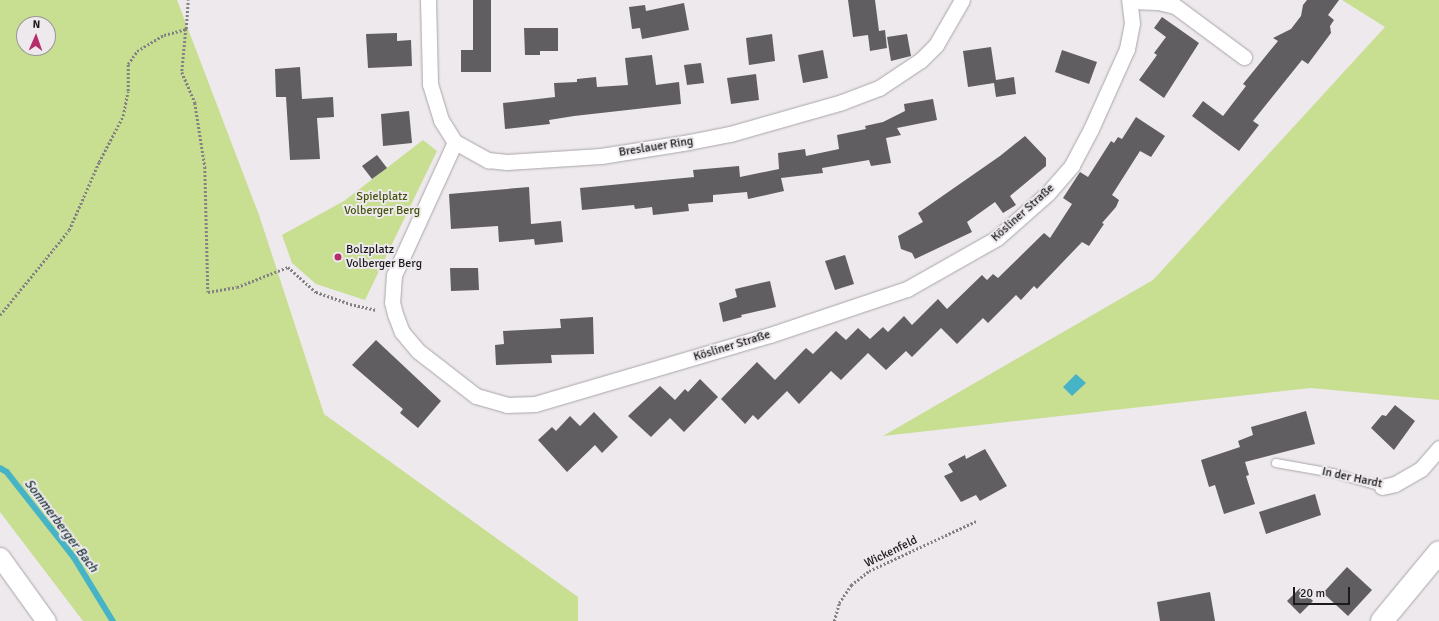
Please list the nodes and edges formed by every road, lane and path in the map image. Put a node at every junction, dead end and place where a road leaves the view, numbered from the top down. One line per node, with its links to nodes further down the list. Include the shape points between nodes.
1 (188, 0): 5 (path)
2 (428, 0): 7 (street, Breslauer Ring, via 430,84 441,120)
3 (962, 0): 7 (street, Breslauer Ring, via 936,44 905,73 879,88 808,113 730,134 601,156 535,161 488,160)
4 (1130, 0): 6 (street, Kösliner Straße, via 1175,6); 8 (street, Kösliner Straße, via 1132,23 1127,49 1072,165 1048,193 997,238 907,289 770,335 535,404 507,405 476,396 418,351 402,332)
5 (186, 29): 8 (path, via 182,72 195,103 204,167 208,292 237,287 288,267 316,292 350,304); 9 (path, via 164,35 138,51 128,64 128,91 123,116 69,230)
6 (1244, 58)
7 (455, 142): 8 (street, Kösliner Straße, via 394,275 392,302)
8 (395, 314)
9 (0, 315)
10 (1439, 448): 12 (street, In der Hardt, via 1421,469 1395,484)
11 (1276, 463): 12 (lane, In der Hardt, via 1333,473)
12 (1382, 487)
13 (976, 521): 17 (path, Wickenfeld, via 869,571 851,585 839,603)
14 (1439, 552): 18 (main road)
15 (0, 557): 16 (street)
16 (46, 621)
17 (834, 621)
18 (1382, 621)

